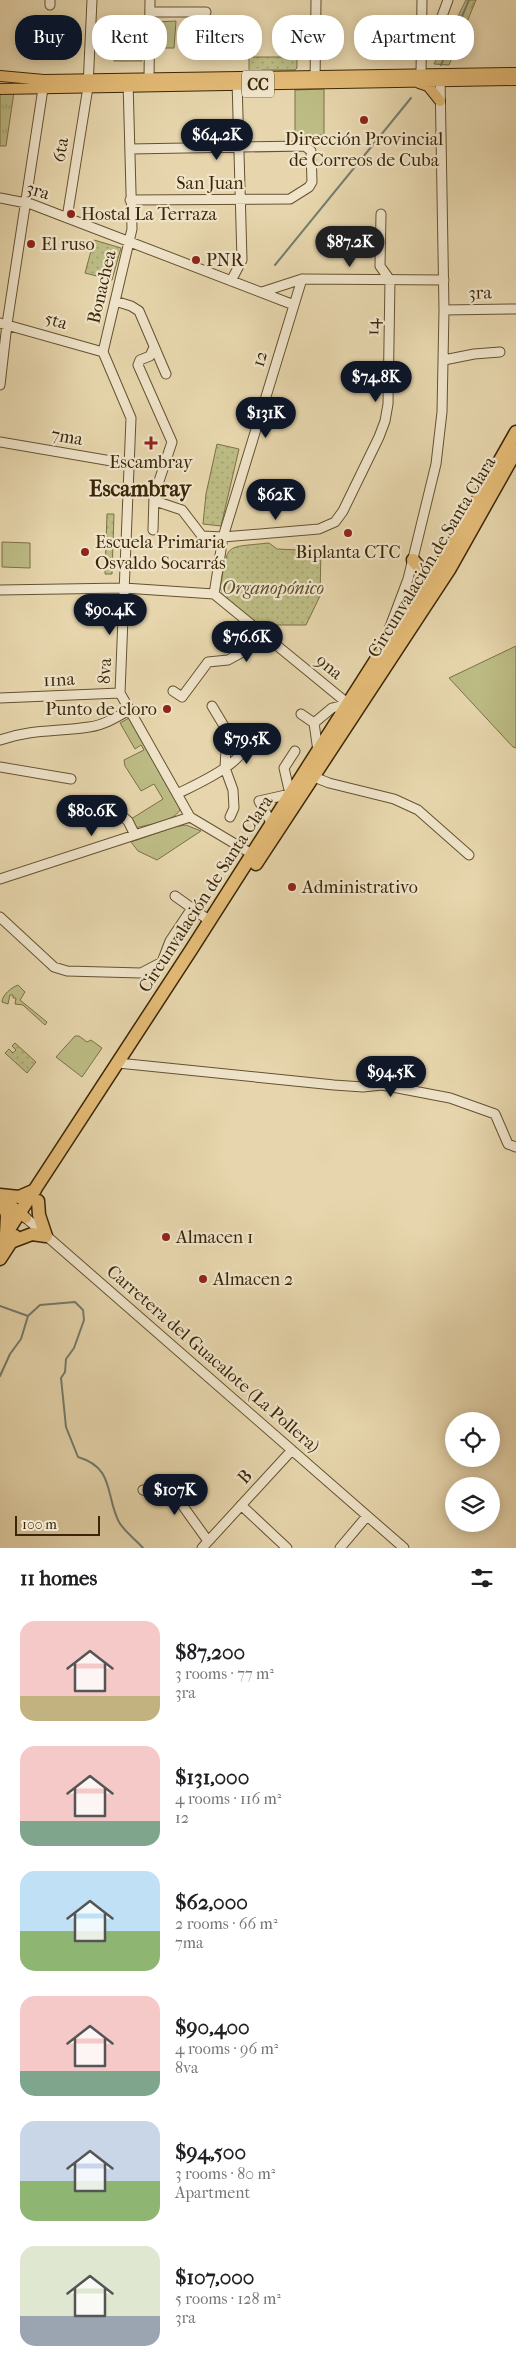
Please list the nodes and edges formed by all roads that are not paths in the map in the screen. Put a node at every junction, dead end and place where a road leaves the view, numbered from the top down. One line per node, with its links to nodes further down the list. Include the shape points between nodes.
1 (92, 0): 20 (street, 6ta)
2 (150, 0): 6 (street)
3 (316, 0): 16 (street)
4 (422, 0): 8 (street)
5 (448, 0): 9 (street)
6 (150, 12): 7 (street); 13 (street)
7 (206, 12)
8 (422, 15)
9 (442, 15)
10 (420, 60): 14 (street)
11 (516, 72): 15 (main road, CC)
12 (0, 76): 21 (main road, CC)
13 (149, 78): 18 (main road, CC); 19 (main road, CC)
14 (419, 78): 15 (main road, CC); 16 (main road, CC); 23 (main road)
15 (440, 78): 17 (main road, CC); 23 (street)
16 (315, 79): 18 (main road, CC)
17 (516, 80)
18 (237, 81): 19 (main road, CC); 24 (street)
19 (128, 82): 20 (main road, CC); 25 (street, Bonachea)
20 (88, 83): 21 (main road, CC); 31 (street, 6ta)
21 (43, 84): 22 (main road, CC); 29 (street)
22 (0, 89)
23 (440, 101): 35 (street)
24 (240, 148): 25 (street); 27 (street); 27 (street, San Juan, via 304,146 311,151 312,182 309,187 290,198)
25 (130, 150): 28 (street, Bonachea)
26 (0, 198): 29 (street, 3ra)
27 (242, 199): 28 (street, San Juan); 36 (street, via 242,260)
28 (130, 200): 32 (street, Bonachea, via 132,229)
29 (26, 202): 31 (street, 3ra); 42 (street)
30 (381, 214): 34 (street, 14, via 380,266)
31 (66, 218): 32 (street, 3ra)
32 (129, 241): 36 (street, 3ra); 38 (street, Bonachea)
33 (302, 279): 34 (street, 3ra); 37 (street, 3ra); 39 (street, 12)
34 (390, 280): 35 (street, 3ra); 55 (street, 14, via 385,421 335,522 320,529)
35 (444, 280): 41 (street)
36 (231, 281): 37 (street, 3ra)
37 (262, 292): 39 (street, 3ra)
38 (115, 302): 43 (street, Bonachea); 45 (street, via 139,311 154,347)
39 (294, 305): 55 (street, 12)
40 (516, 309): 41 (street, 3ra)
41 (444, 310): 46 (street)
42 (4, 323): 43 (street, 5ta); 48 (street)
43 (103, 352): 52 (street, 8va, via 131,418)
44 (500, 352): 46 (street)
45 (154, 357): 47 (street); 53 (street, via 140,360 138,366 172,442)
46 (444, 360): 56 (street, via 436,464)
47 (166, 374)
48 (0, 385)
49 (516, 432): 57 (highway, Circunvalación de Santa Clara)
50 (0, 442): 52 (street, 7ma)
51 (516, 451): 69 (highway, Circunvalación de Santa Clara, via 449,570)
52 (129, 464): 58 (street, 8va)
53 (155, 501): 54 (street); 55 (street, via 182,510 202,536)
54 (153, 530)
55 (223, 537): 60 (street, 12)
56 (413, 560): 57 (highway, via 420,568); 64 (street)
57 (440, 566): 64 (highway, Circunvalación de Santa Clara)
58 (124, 588): 59 (street); 60 (street); 66 (street, 8va)
59 (0, 590)
60 (214, 594): 62 (street, 9na)
61 (232, 636): 63 (street)
62 (268, 638): 63 (street); 69 (street, 9na)
63 (246, 650): 65 (street, via 228,660 208,662 182,697)
64 (379, 655): 69 (highway, Circunvalación de Santa Clara)
65 (173, 691)
66 (120, 693): 67 (street, 11na); 70 (street, 8va)
67 (0, 698)
68 (212, 706): 73 (street)
69 (352, 708): 72 (street, via 332,708); 76 (highway, Circunvalación de Santa Clara); 79 (highway, Circunvalación de Santa Clara)
70 (129, 710): 74 (street, via 91,727 37,730); 81 (street, 8va)
71 (301, 714): 72 (street)
72 (314, 723): 76 (street)
73 (227, 731): 78 (street); 78 (street, via 237,730 249,740 247,749)
74 (0, 740)
75 (295, 751): 82 (street, via 284,768)
76 (318, 752): 82 (highway, Circunvalación de Santa Clara)
77 (0, 767): 80 (street)
78 (225, 768): 81 (street); 84 (street, via 234,808)
79 (314, 776): 89 (street, via 338,786 394,799 418,810); 95 (highway, Circunvalación de Santa Clara)
80 (72, 779)
81 (178, 794): 83 (street, 8va)
82 (290, 794): 86 (highway, Circunvalación de Santa Clara); 86 (street, via 259,801)
83 (190, 816): 87 (street); 88 (street, 8va)
84 (230, 817)
85 (99, 821): 87 (street, via 107,811 116,811 128,821)
86 (272, 824): 88 (highway, Circunvalación de Santa Clara)
87 (135, 835): 90 (street)
88 (252, 854): 94 (highway, Circunvalación de Santa Clara)
89 (469, 855)
90 (0, 880)
91 (175, 896): 92 (street)
92 (192, 908): 93 (street, via 170,941 162,962 141,973 67,971 54,967); 94 (street)
93 (0, 917)
94 (210, 921): 95 (highway, Circunvalación de Santa Clara)
95 (193, 954): 96 (highway, Circunvalación de Santa Clara)
96 (123, 1063): 97 (street, via 334,1085 363,1087 382,1084 450,1098 495,1114 508,1144); 99 (highway, Circunvalación de Santa Clara)
97 (516, 1148)
98 (0, 1195): 99 (highway, via 19,1198); 100 (main road, Carretera del Guacalote (La Pollera)); 102 (highway, via 7,1215)
99 (37, 1195): 100 (highway, Circunvalación de Santa Clara); 101 (highway)
100 (23, 1216): 101 (street, Carretera del Guacalote (La Pollera)); 102 (highway, Circunvalación de Santa Clara)
101 (46, 1236): 102 (highway, via 32,1234); 104 (street, Carretera del Guacalote (La Pollera))
102 (6, 1240): 103 (highway, Circunvalación de Santa Clara)
103 (0, 1259)
104 (292, 1450): 106 (street, B); 107 (street, Carretera del Guacalote (La Pollera))
105 (143, 1490): 108 (street, via 180,1502)
106 (241, 1505): 108 (street, B); 110 (street)
107 (368, 1516): 109 (street); 111 (street, Carretera del Guacalote (La Pollera))
108 (205, 1545)
109 (342, 1547)
110 (287, 1548)
111 (404, 1548)

